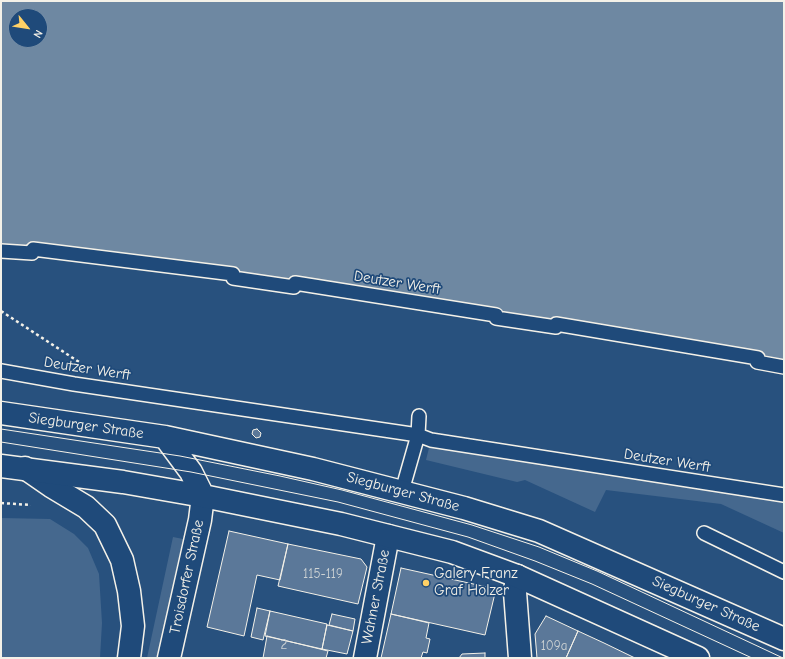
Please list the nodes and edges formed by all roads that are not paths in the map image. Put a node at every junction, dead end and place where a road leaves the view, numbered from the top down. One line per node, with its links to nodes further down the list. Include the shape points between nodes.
1 (1, 250): 2 (lane, Deutzer Werft, via 32,253 33,249 233,274 233,278 294,287 295,283 496,315 496,318 556,327 556,324 758,358 757,362)
2 (784, 367)
3 (1, 371): 6 (lane, Deutzer Werft)
4 (1, 413): 7 (main road, Siegburger Straße)
5 (419, 416): 6 (lane)
6 (418, 435): 10 (lane); 11 (lane, Deutzer Werft, via 431,440)
7 (165, 437): 10 (main road, Siegburger Straße); 12 (main road, via 187,466)
8 (1, 466): 9 (main road)
9 (25, 468): 12 (main road); 18 (main road, via 82,504 105,525 122,560 129,591 134,626)
10 (402, 491): 17 (main road, Siegburger Straße, via 539,531)
11 (784, 495)
12 (203, 496): 14 (main road); 19 (main road, Troisdorfer Straße)
13 (704, 533): 15 (lane)
14 (388, 536): 16 (main road, via 452,552); 20 (main road, Wahner Straße)
15 (784, 572)
16 (517, 576): 21 (main road, via 515,592); 22 (main road)
17 (784, 639)
18 (129, 658)
19 (169, 658)
20 (365, 658)
21 (520, 658)
22 (698, 658)

